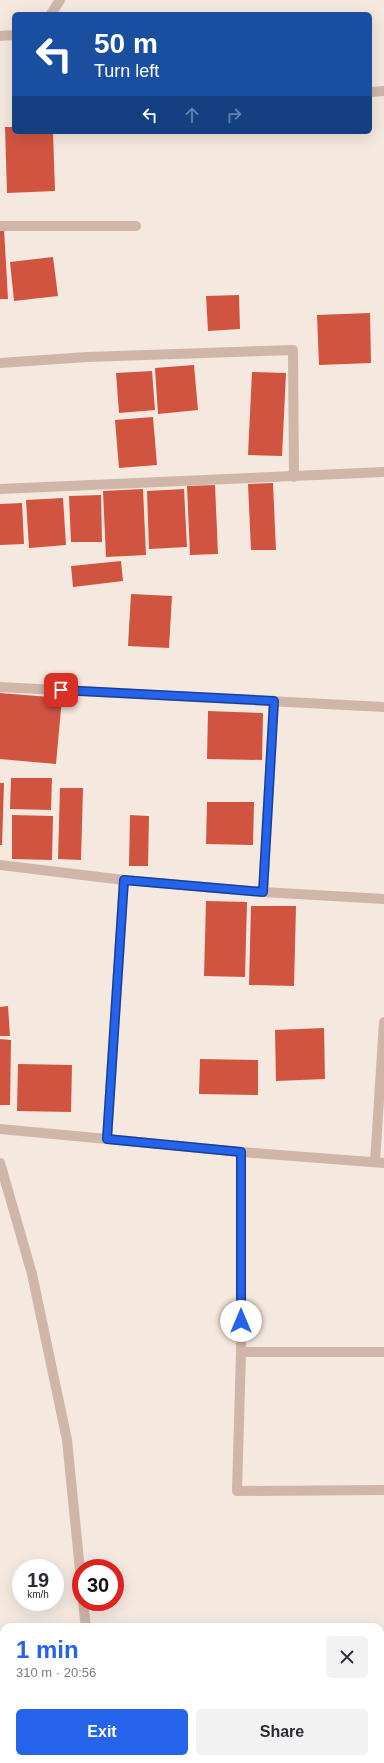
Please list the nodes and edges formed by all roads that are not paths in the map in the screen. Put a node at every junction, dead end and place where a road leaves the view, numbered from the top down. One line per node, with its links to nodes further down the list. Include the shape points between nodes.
1 (60, 0): 2 (street)
2 (52, 12)
3 (12, 34): 4 (street)
4 (0, 36)
5 (384, 91): 6 (street)
6 (372, 92)
7 (0, 226): 8 (street)
8 (136, 226)
9 (0, 363): 11 (street, via 86,357 293,350)
10 (384, 472): 11 (street)
11 (294, 477): 12 (street)
12 (0, 489)
13 (0, 687): 14 (street)
14 (274, 701): 15 (street); 18 (street)
15 (384, 707)
16 (0, 865): 17 (street)
17 (124, 880): 18 (street); 22 (street)
18 (263, 892): 19 (street)
19 (384, 899)
20 (384, 1022): 24 (street)
21 (0, 1129): 22 (street)
22 (107, 1139): 23 (street)
23 (241, 1152): 24 (street); 26 (street)
24 (379, 1162)
25 (0, 1163): 29 (street, via 32,1274 67,1440)
26 (241, 1352): 27 (street); 28 (street, via 236,1491)
27 (384, 1352)
28 (384, 1490)
29 (79, 1559)
30 (84, 1611): 31 (street)
31 (86, 1623)

